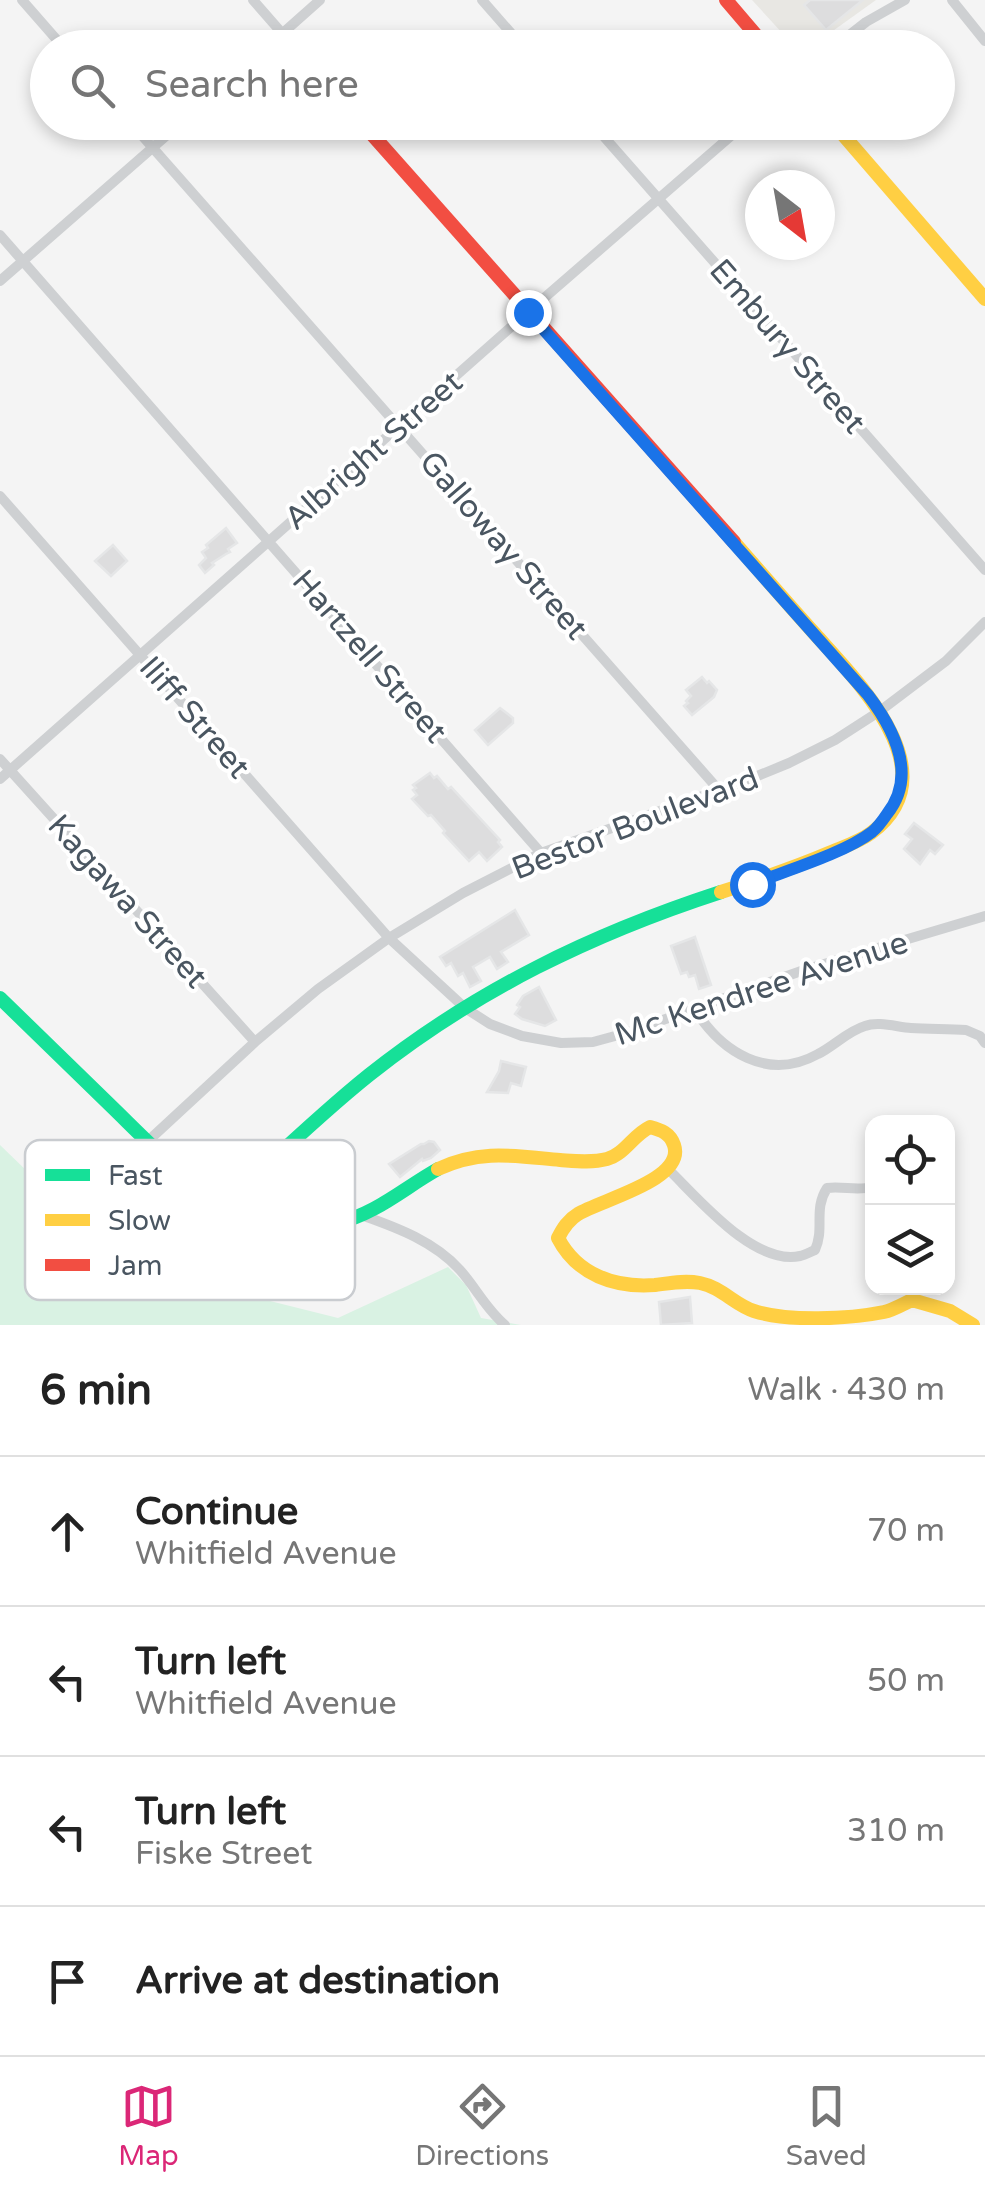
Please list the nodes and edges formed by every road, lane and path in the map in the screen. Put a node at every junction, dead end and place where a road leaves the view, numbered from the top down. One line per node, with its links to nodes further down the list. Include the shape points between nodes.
1 (22, 0): 8 (street)
2 (254, 0): 9 (street)
3 (320, 0): 10 (street)
4 (482, 0): 11 (street)
5 (905, 0): 13 (street)
6 (952, 0): 14 (street)
7 (729, 1): 12 (street)
8 (48, 30)
9 (280, 30)
10 (284, 30)
11 (508, 30)
12 (752, 30)
13 (856, 30)
14 (985, 41)
15 (146, 140): 21 (street, Galloway Street)
16 (162, 140): 21 (street)
17 (378, 140): 27 (street)
18 (606, 140): 22 (street, Embury Street)
19 (727, 140): 22 (street, Albright Street)
20 (848, 140): 26 (street)
21 (153, 148): 24 (street); 28 (street, Galloway Street)
22 (659, 200): 27 (street, Albright Street); 31 (street, Embury Street)
23 (0, 236): 24 (street, Hartzell Street)
24 (22, 261): 25 (street); 30 (street, Hartzell Street)
25 (0, 281)
26 (985, 298)
27 (528, 312): 28 (street, Albright Street); 34 (street)
28 (400, 426): 30 (street, Albright Street); 38 (street, Galloway Street)
29 (0, 496): 33 (street, Iliff Street)
30 (270, 541): 33 (street, Albright Street); 39 (street, Hartzell Street)
31 (985, 570)
32 (985, 622): 34 (street, Bestor Boulevard)
33 (140, 654): 36 (street, Albright Street); 41 (street, Iliff Street)
34 (880, 711): 38 (street, Bestor Boulevard, via 789,764); 43 (street, via 898,744 901,787 874,831 752,884 564,952)
35 (0, 760): 36 (street, Kagawa Street)
36 (10, 771): 37 (street, Albright Street); 45 (street, Kagawa Street)
37 (0, 779)
38 (718, 789): 39 (street, Bestor Boulevard)
39 (542, 852): 41 (street, Bestor Boulevard)
40 (985, 916): 44 (street, Mc Kendree Avenue)
41 (389, 938): 43 (street, Mc Kendree Avenue); 45 (street, Bestor Boulevard)
42 (0, 998): 47 (street)
43 (465, 1008): 44 (street, Mc Kendree Avenue, via 522,1036 561,1043 593,1042); 48 (street, via 390,1058)
44 (694, 1008): 46 (street, via 708,1030 762,1064 790,1066 814,1057 868,1024 966,1030)
45 (255, 1042): 47 (street, Bestor Boulevard)
46 (985, 1043)
47 (148, 1140)
48 (296, 1140)
49 (668, 1169): 50 (street, via 731,1231 782,1256 815,1250 821,1238 819,1201 827,1188); 51 (street, via 675,1160 674,1139 650,1127 614,1157 596,1162 476,1155 439,1168); 53 (street, via 575,1215 558,1238 564,1252 600,1278 702,1283 760,1314 856,1315 888,1311)
50 (865, 1188)
51 (364, 1216): 52 (street); 55 (street, via 430,1245)
52 (355, 1218)
53 (913, 1295)
54 (917, 1295): 56 (street)
55 (505, 1325)
56 (973, 1325)

